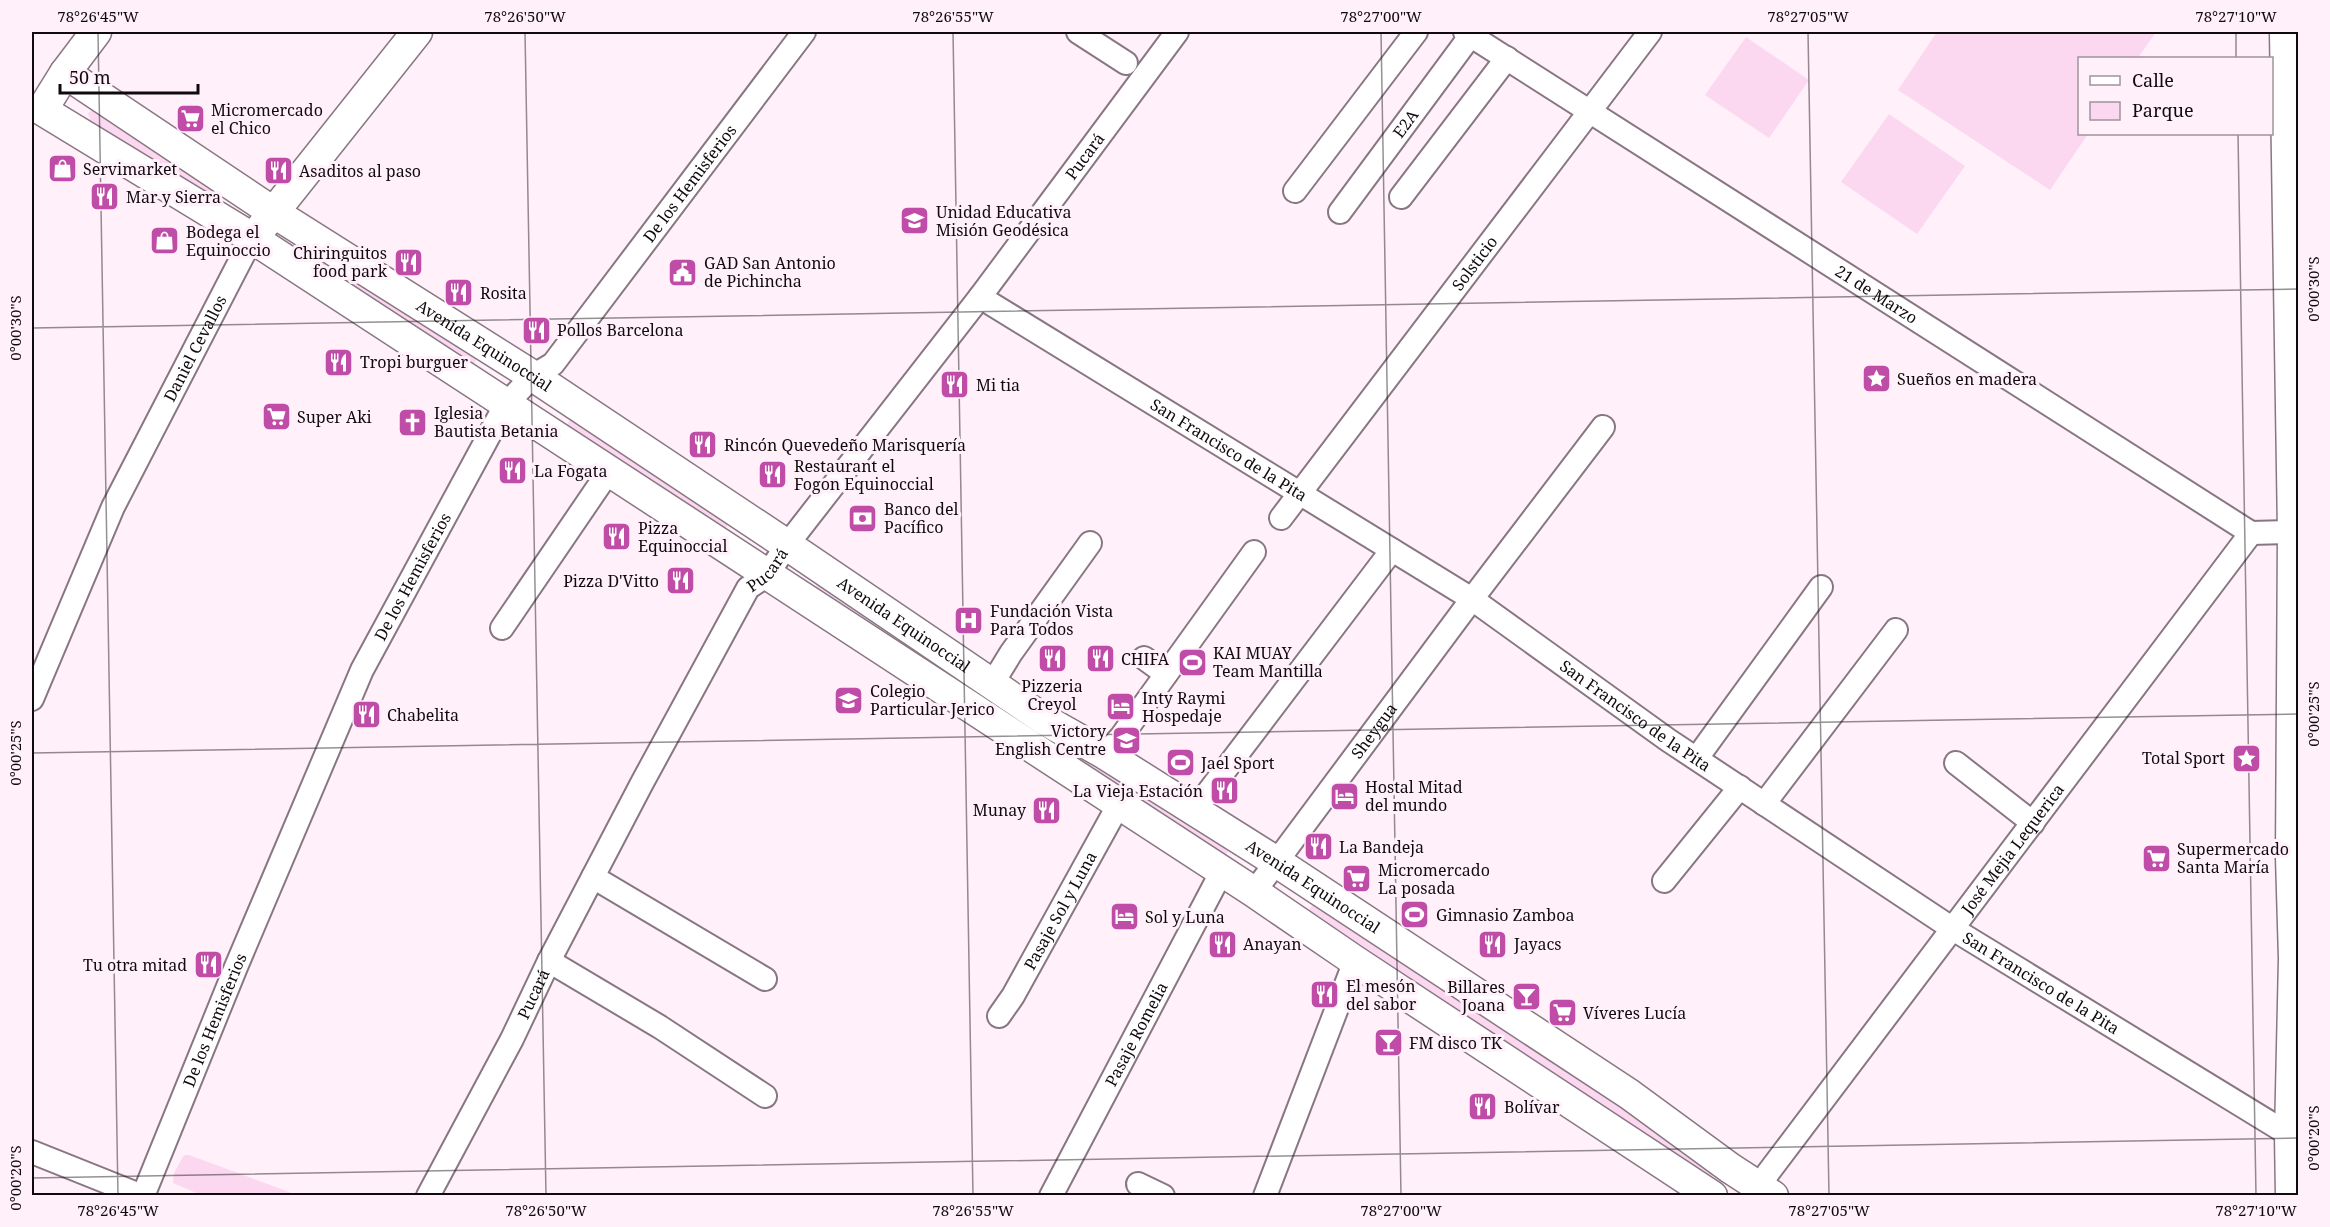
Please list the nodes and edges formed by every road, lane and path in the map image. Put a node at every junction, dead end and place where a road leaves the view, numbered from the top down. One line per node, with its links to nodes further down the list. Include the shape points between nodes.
1 (96, 32): 12 (main road)
2 (417, 32): 17 (main road, Daniel Cevallos)
3 (804, 32): 22 (street, De los Hemisferios, via 553,364)
4 (1078, 32): 11 (street)
5 (1177, 32): 21 (street, Pucará)
6 (1416, 32): 15 (street)
7 (1650, 32): 13 (street, Solsticio)
8 (2285, 32): 20 (main road)
9 (1468, 33): 10 (street, 21 de Marzo); 18 (street, E2A)
10 (1507, 58): 13 (street, 21 de Marzo); 16 (street)
11 (1126, 63)
12 (65, 73): 14 (main road); 17 (main road, Avenida Equinoccial)
13 (1590, 111): 26 (street, Solsticio); 29 (street, 21 de Marzo)
14 (35, 113): 19 (main road, Avenida Equinoccial)
15 (1295, 192)
16 (1401, 197)
17 (273, 212): 19 (main road, Daniel Cevallos); 22 (main road, Avenida Equinoccial)
18 (1340, 212)
19 (252, 238): 23 (main road, Avenida Equinoccial); 42 (street, Daniel Cevallos, via 112,507)
20 (2294, 287): 28 (main road)
21 (980, 297): 26 (street, San Francisco de la Pita); 31 (street, Pucará)
22 (533, 376): 23 (street, De los Hemisferios); 31 (main road, Avenida Equinoccial)
23 (506, 404): 25 (main road, Avenida Equinoccial); 66 (street, De los Hemisferios, via 362,670)
24 (1603, 427): 36 (street, Sheygua)
25 (609, 471): 34 (main road, Avenida Equinoccial); 37 (street)
26 (1298, 493): 27 (street, Solsticio); 32 (street, San Francisco de la Pita)
27 (1281, 518)
28 (2293, 532): 29 (street); 62 (main road, via 2294,959)
29 (2251, 533): 50 (street, José Mejia Lequerica)
30 (1090, 543): 41 (street)
31 (787, 545): 34 (street, Pucará); 41 (main road, Avenida Equinoccial)
32 (1392, 550): 36 (street, San Francisco de la Pita); 49 (street)
33 (1254, 552): 40 (street)
34 (767, 575): 47 (main road, Avenida Equinoccial); 53 (street, Pucará, via 748,588)
35 (1821, 587): 44 (street)
36 (1472, 599): 44 (street, San Francisco de la Pita); 51 (street, Sheygua)
37 (502, 628)
38 (1896, 630): 48 (street)
39 (1144, 658): 40 (street)
40 (1166, 674): 43 (street)
41 (992, 684): 43 (main road, Avenida Equinoccial)
42 (32, 699)
43 (1105, 754): 49 (main road, Avenida Equinoccial)
44 (1697, 758): 46 (street, San Francisco de la Pita)
45 (1956, 763): 50 (street)
46 (1740, 787): 48 (street, San Francisco de la Pita); 54 (street)
47 (1119, 804): 52 (main road, Avenida Equinoccial); 60 (street, Pasaje Sol y Luna)
48 (1764, 804): 56 (street, San Francisco de la Pita)
49 (1194, 811): 51 (main road, Avenida Equinoccial)
50 (2033, 823): 56 (street, José Mejia Lequerica)
51 (1275, 861): 55 (street, Sheygua); 65 (main road, Avenida Equinoccial, via 1629,1094)
52 (1222, 871): 55 (main road, Avenida Equinoccial); 68 (street, Pasaje Romelia)
53 (593, 878): 57 (street, Pucará); 59 (street)
54 (1664, 881)
55 (1254, 892): 58 (main road, Avenida Equinoccial)
56 (1953, 929): 62 (street, San Francisco de la Pita); 65 (street, José Mejia Lequerica, via 1768,1173)
57 (549, 961): 61 (street); 67 (street, Pucará)
58 (1355, 961): 70 (street); 71 (main road, Avenida Equinoccial)
59 (765, 979)
60 (999, 1016)
61 (765, 1096)
62 (2290, 1135): 72 (main road)
63 (32, 1152): 66 (street)
64 (1138, 1184): 69 (street)
65 (1763, 1193)
66 (142, 1196)
67 (428, 1196)
68 (1051, 1196)
69 (1163, 1196)
70 (1265, 1196)
71 (1712, 1196)
72 (2291, 1196)

